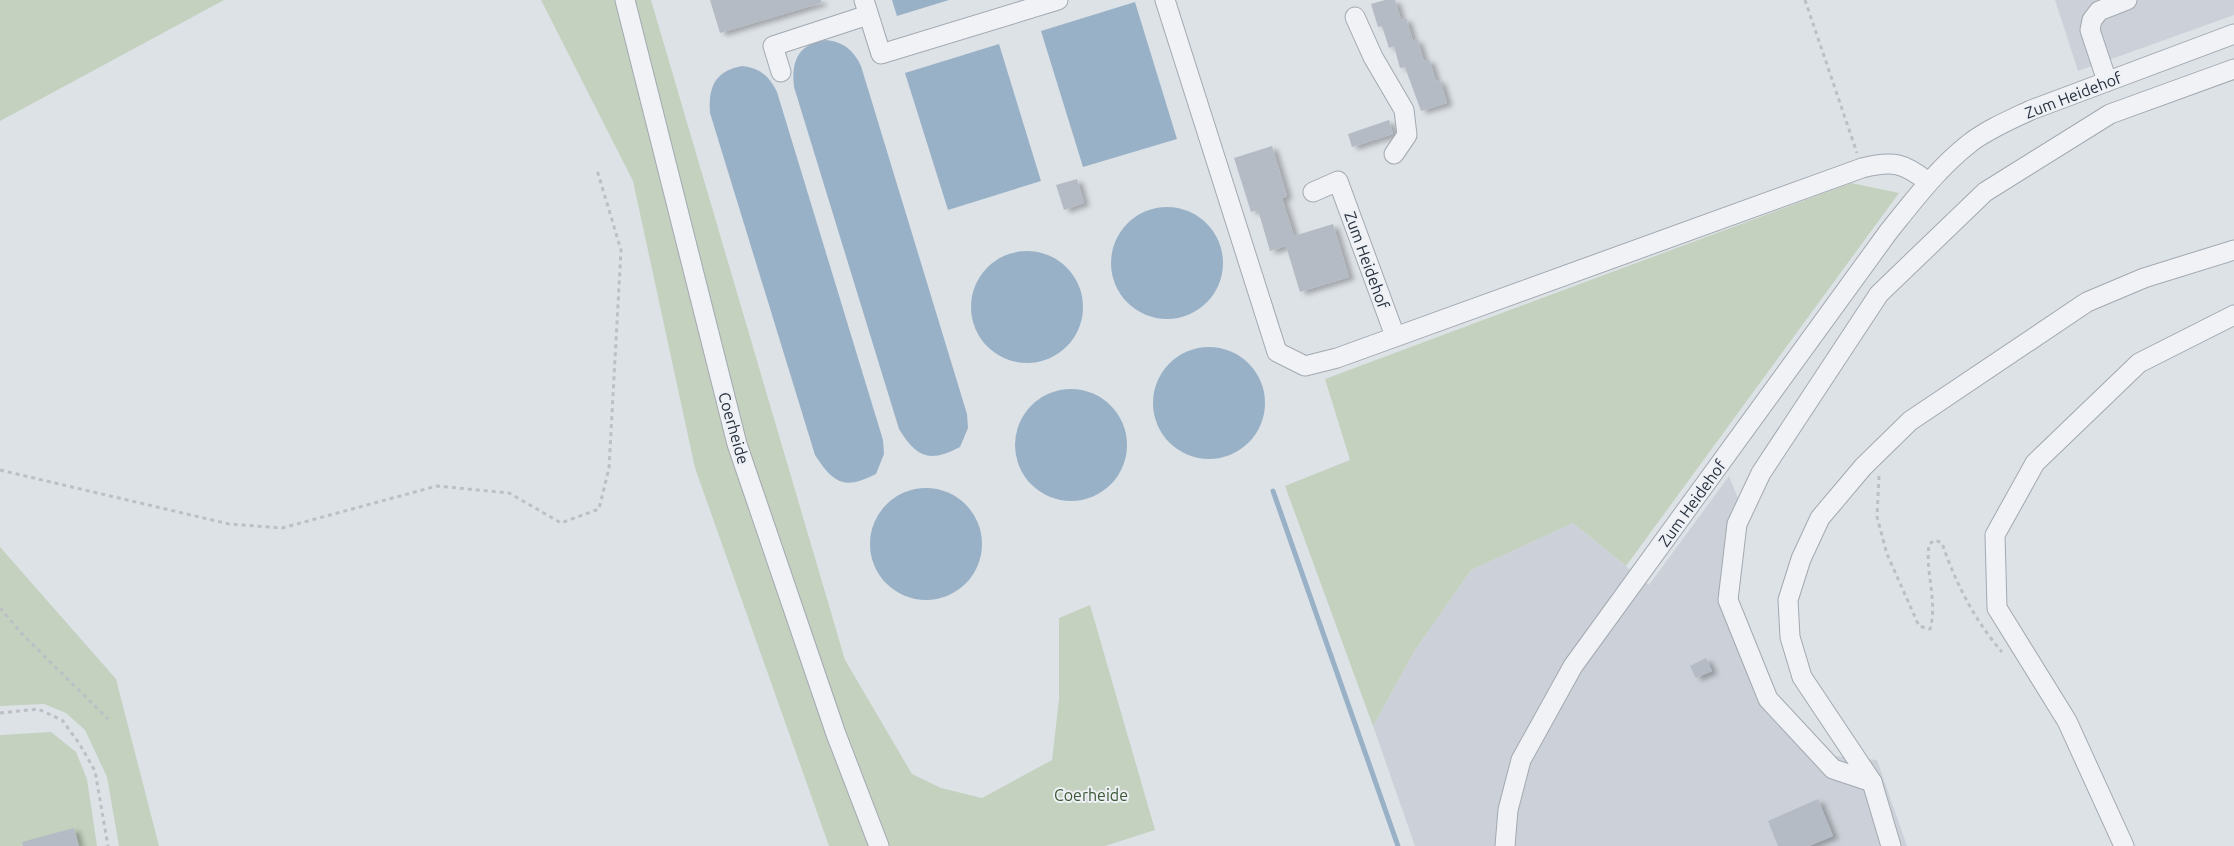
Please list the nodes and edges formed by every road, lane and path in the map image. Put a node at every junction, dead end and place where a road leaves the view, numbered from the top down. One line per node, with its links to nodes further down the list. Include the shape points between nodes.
1 (626, 0): 28 (street, Coerheide, via 737,444 836,734)
2 (1058, 0): 6 (street, via 881,54)
3 (1165, 0): 19 (street, via 1277,352 1305,366 1337,358)
4 (1805, 0): 13 (path)
5 (2126, 0): 11 (street, via 2099,11 2092,20 2090,30)
6 (866, 7): 10 (street, via 774,46)
7 (1355, 17): 12 (street, via 1373,57 1404,110 1407,135)
8 (2234, 34): 11 (street, Zum Heidehof)
9 (2234, 69): 26 (street, via 2110,114 1985,192 1879,294 1761,473 1737,524 1728,600 1768,699 1833,769)
10 (781, 72)
11 (2107, 81): 15 (street, Zum Heidehof, via 2000,125 1971,142)
12 (1394, 154)
13 (1862, 168): 15 (street, via 1890,162 1907,166); 19 (street)
14 (597, 170): 21 (path, via 620,250 609,468 599,509 561,523 509,493 437,486 282,528 229,524)
15 (1928, 182): 29 (street, Zum Heidehof, via 1573,666 1521,760 1508,810)
16 (1313, 192): 19 (street, Zum Heidehof, via 1338,181)
17 (2234, 250): 20 (street, via 2144,278 2088,302 1910,421)
18 (2234, 316): 31 (street, via 2139,363 2035,463 1995,535 1997,608 2067,721)
19 (1395, 336)
20 (1877, 453): 23 (path, via 1877,517 1887,554 1919,626 1930,629 1934,615 1926,559 1928,544 1935,540 1942,543 1966,599 1993,642); 26 (street, via 1820,518 1801,559 1788,600 1790,637 1802,677)
21 (0, 470)
22 (0, 608): 25 (path)
23 (2006, 656)
24 (0, 713): 27 (path, via 38,709 62,720 95,771)
25 (108, 719)
26 (1872, 782): 30 (street)
27 (108, 846)
28 (879, 846)
29 (1505, 846)
30 (1891, 846)
31 (2124, 846)

